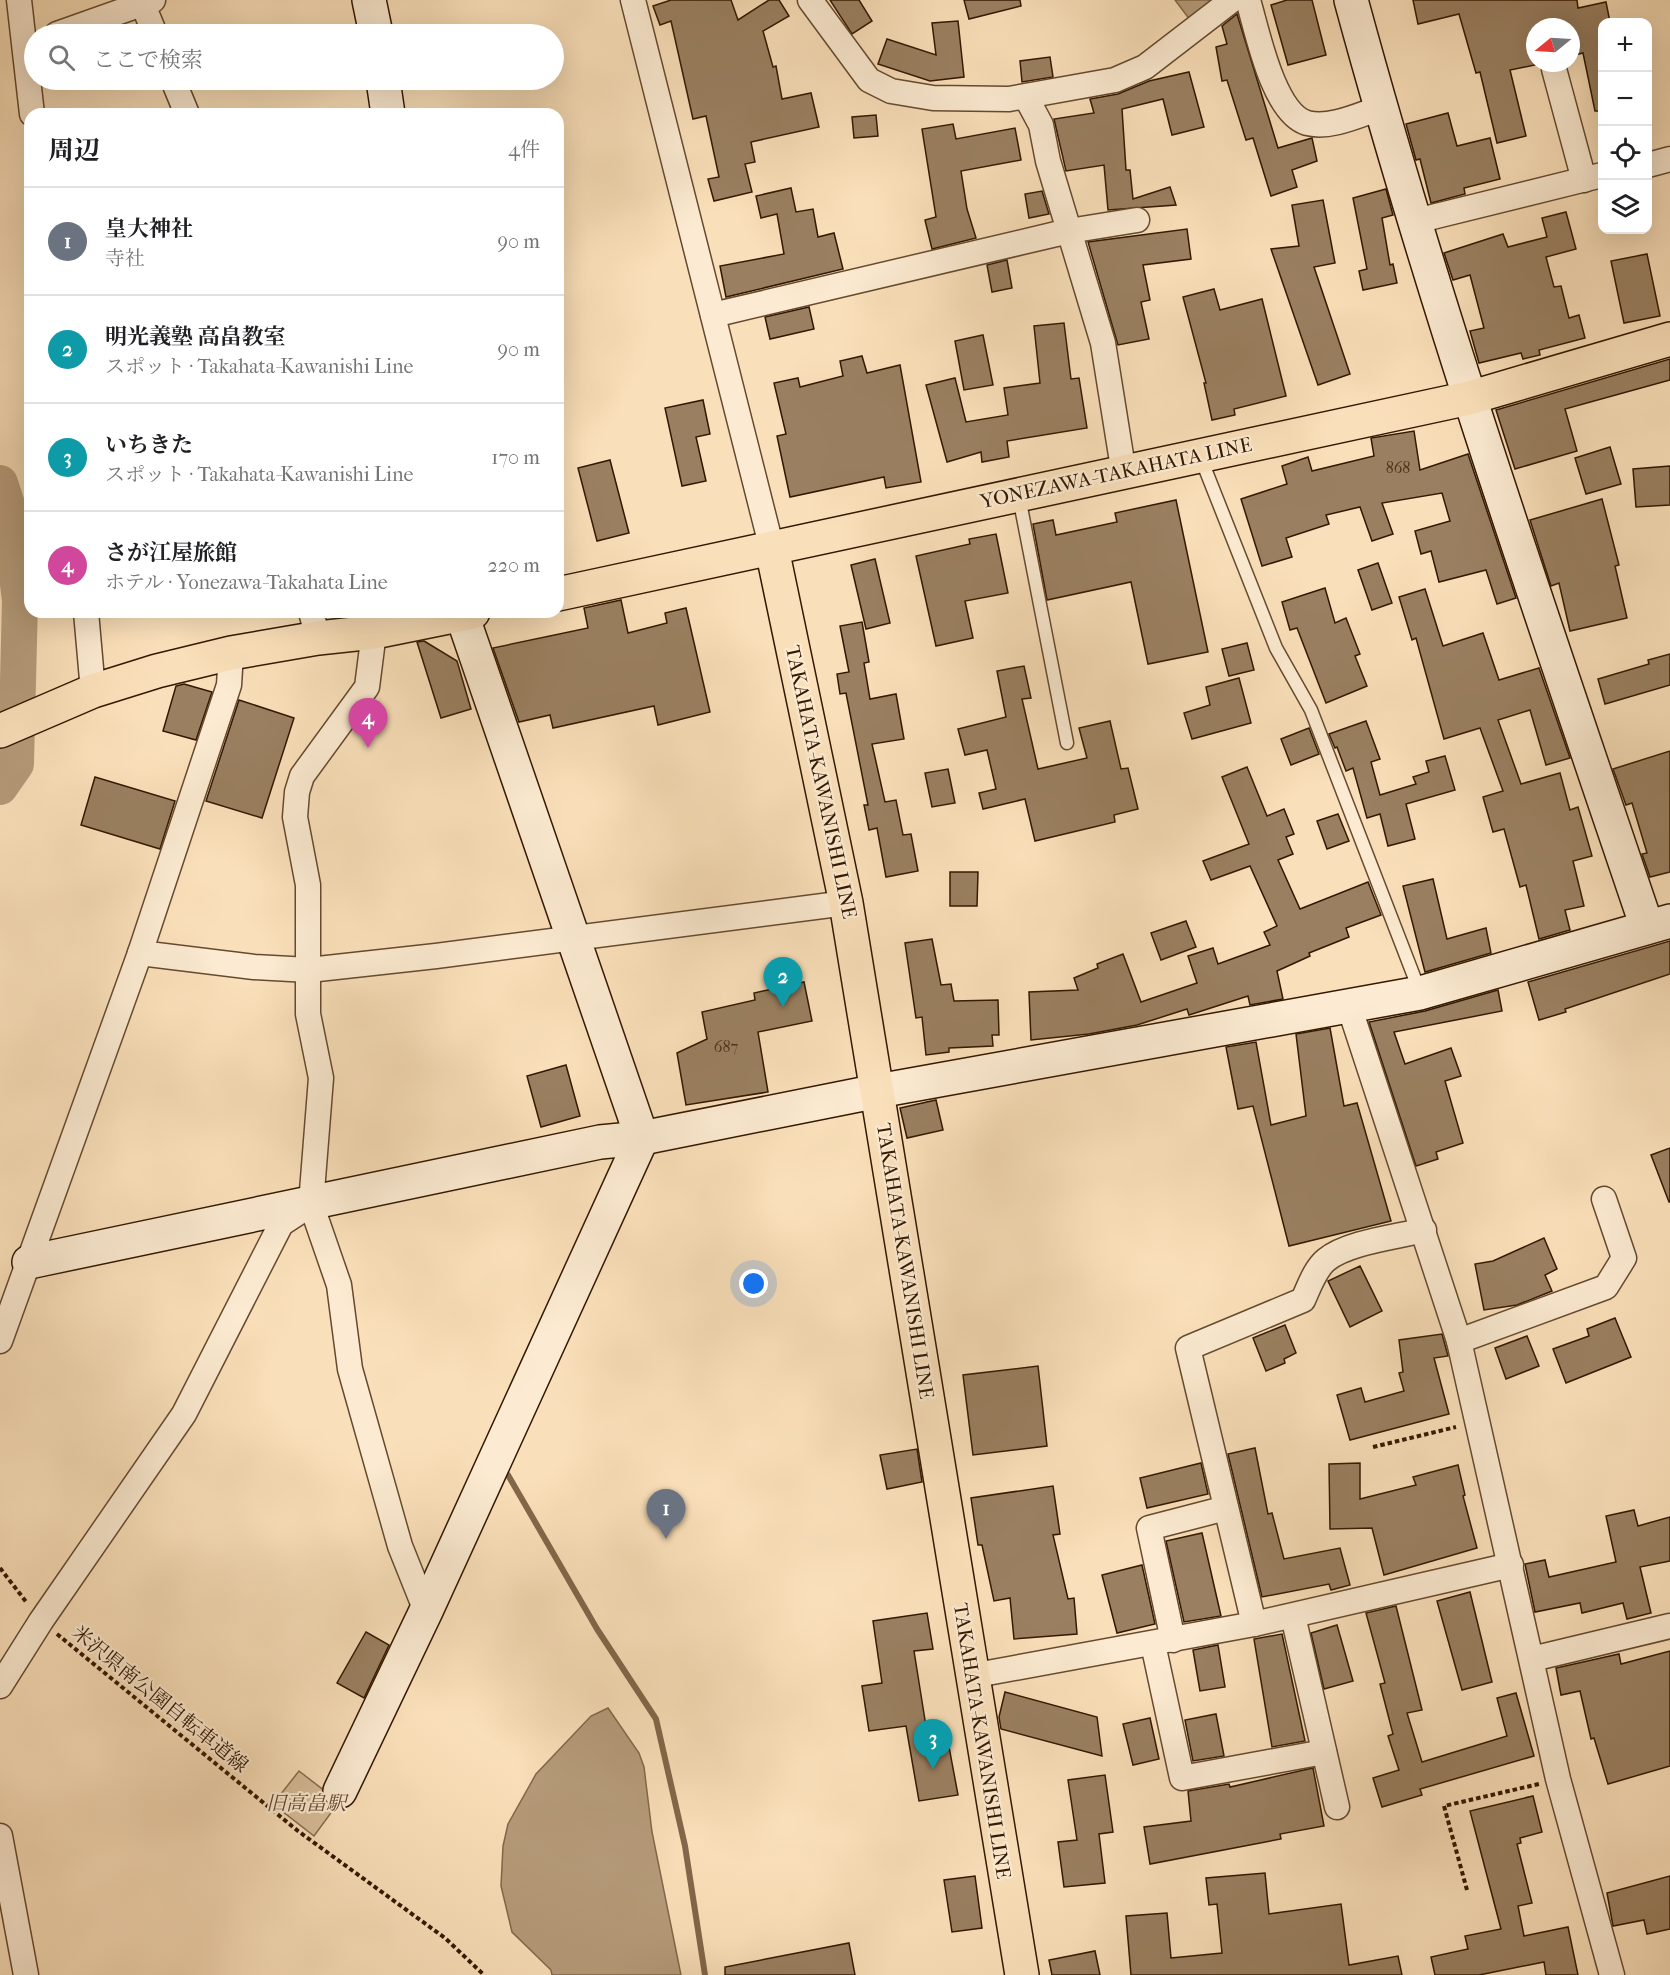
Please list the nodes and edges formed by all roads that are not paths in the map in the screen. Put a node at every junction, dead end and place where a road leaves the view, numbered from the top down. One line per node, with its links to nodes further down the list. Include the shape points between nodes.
1 (19, 0): 9 (street)
2 (369, 0): 12 (street)
3 (633, 0): 28 (street)
4 (810, 0): 17 (street, via 869,80 891,91 933,98)
5 (1232, 0): 17 (street, via 1145,67 1115,80)
6 (1248, 0): 21 (street, via 1276,90 1290,110 1306,123 1329,124)
7 (1351, 0): 21 (street)
8 (146, 1): 10 (street); 11 (street)
9 (24, 24)
10 (84, 24)
11 (152, 24)
12 (373, 24)
13 (1555, 72): 24 (street)
14 (31, 90): 18 (street)
15 (177, 90): 19 (street)
16 (384, 90): 20 (street)
17 (1026, 97): 27 (street, via 1041,125)
18 (32, 108)
19 (185, 108)
20 (387, 108)
21 (1380, 108): 26 (street)
22 (1670, 159): 23 (street)
23 (1652, 164)
24 (1593, 178): 26 (street)
25 (1137, 220): 27 (street)
26 (1416, 221): 30 (street)
27 (1069, 231): 28 (street); 32 (street, via 1103,343)
28 (713, 315): 34 (street)
29 (1670, 339): 30 (main road, YONEZAWA-TAKAHATA LINE)
30 (1469, 398): 31 (main road, YONEZAWA-TAKAHATA LINE); 46 (street)
31 (1200, 456): 32 (main road, YONEZAWA-TAKAHATA LINE); 50 (lane, via 1276,648 1311,710)
32 (1124, 474): 33 (main road, YONEZAWA-TAKAHATA LINE)
33 (1018, 493): 34 (main road, YONEZAWA-TAKAHATA LINE); 44 (lane)
34 (772, 549): 35 (main road, YONEZAWA-TAKAHATA LINE); 45 (main road, TAKAHATA-KAWANISHI LINE)
35 (564, 593)
36 (86, 618): 42 (street)
37 (441, 618): 40 (main road)
38 (467, 618): 47 (street)
39 (314, 625): 40 (main road); 41 (main road)
40 (374, 632): 49 (street, via 367,687 302,776 297,792 295,817 308,885)
41 (231, 653): 42 (main road); 48 (street, via 228,685)
42 (82, 697): 43 (main road)
43 (0, 731)
44 (1067, 743)
45 (846, 903): 47 (street); 52 (main road, TAKAHATA-KAWANISHI LINE)
46 (1658, 924): 50 (street)
47 (574, 936): 49 (street); 53 (street)
48 (140, 953): 49 (street); 57 (street)
49 (309, 970): 55 (street, via 308,1014 321,1078)
50 (1420, 993): 51 (street)
51 (1349, 1006): 52 (street); 56 (street)
52 (878, 1092): 53 (street); 68 (main road, TAKAHATA-KAWANISHI LINE)
53 (642, 1138): 55 (street, via 600,1142); 62 (street)
54 (1604, 1199): 59 (street, via 1624,1258 1606,1287)
55 (311, 1204): 57 (street); 62 (street, via 339,1285 350,1369 359,1402 400,1546); 69 (street, via 281,1224 184,1414)
56 (1424, 1230): 59 (street); 60 (street, via 1353,1247 1326,1260 1303,1300 1188,1348)
57 (28, 1262): 58 (street)
58 (0, 1341)
59 (1459, 1341): 61 (street)
60 (1226, 1508): 64 (street); 66 (street, via 1149,1528)
61 (1511, 1565): 63 (street); 67 (street)
62 (426, 1611): 71 (street)
63 (1293, 1616): 64 (street); 70 (street)
64 (1254, 1624): 66 (street)
65 (1670, 1626): 67 (street)
66 (1163, 1642): 68 (street); 70 (street, via 1182,1778)
67 (1532, 1659): 76 (street, via 1558,1779)
68 (971, 1676): 75 (main road, TAKAHATA-KAWANISHI LINE)
69 (0, 1686)
70 (1324, 1752): 72 (street)
71 (340, 1791)
72 (1337, 1807)
73 (0, 1836): 74 (street)
74 (26, 1975)
75 (1022, 1975)
76 (1612, 1975)

